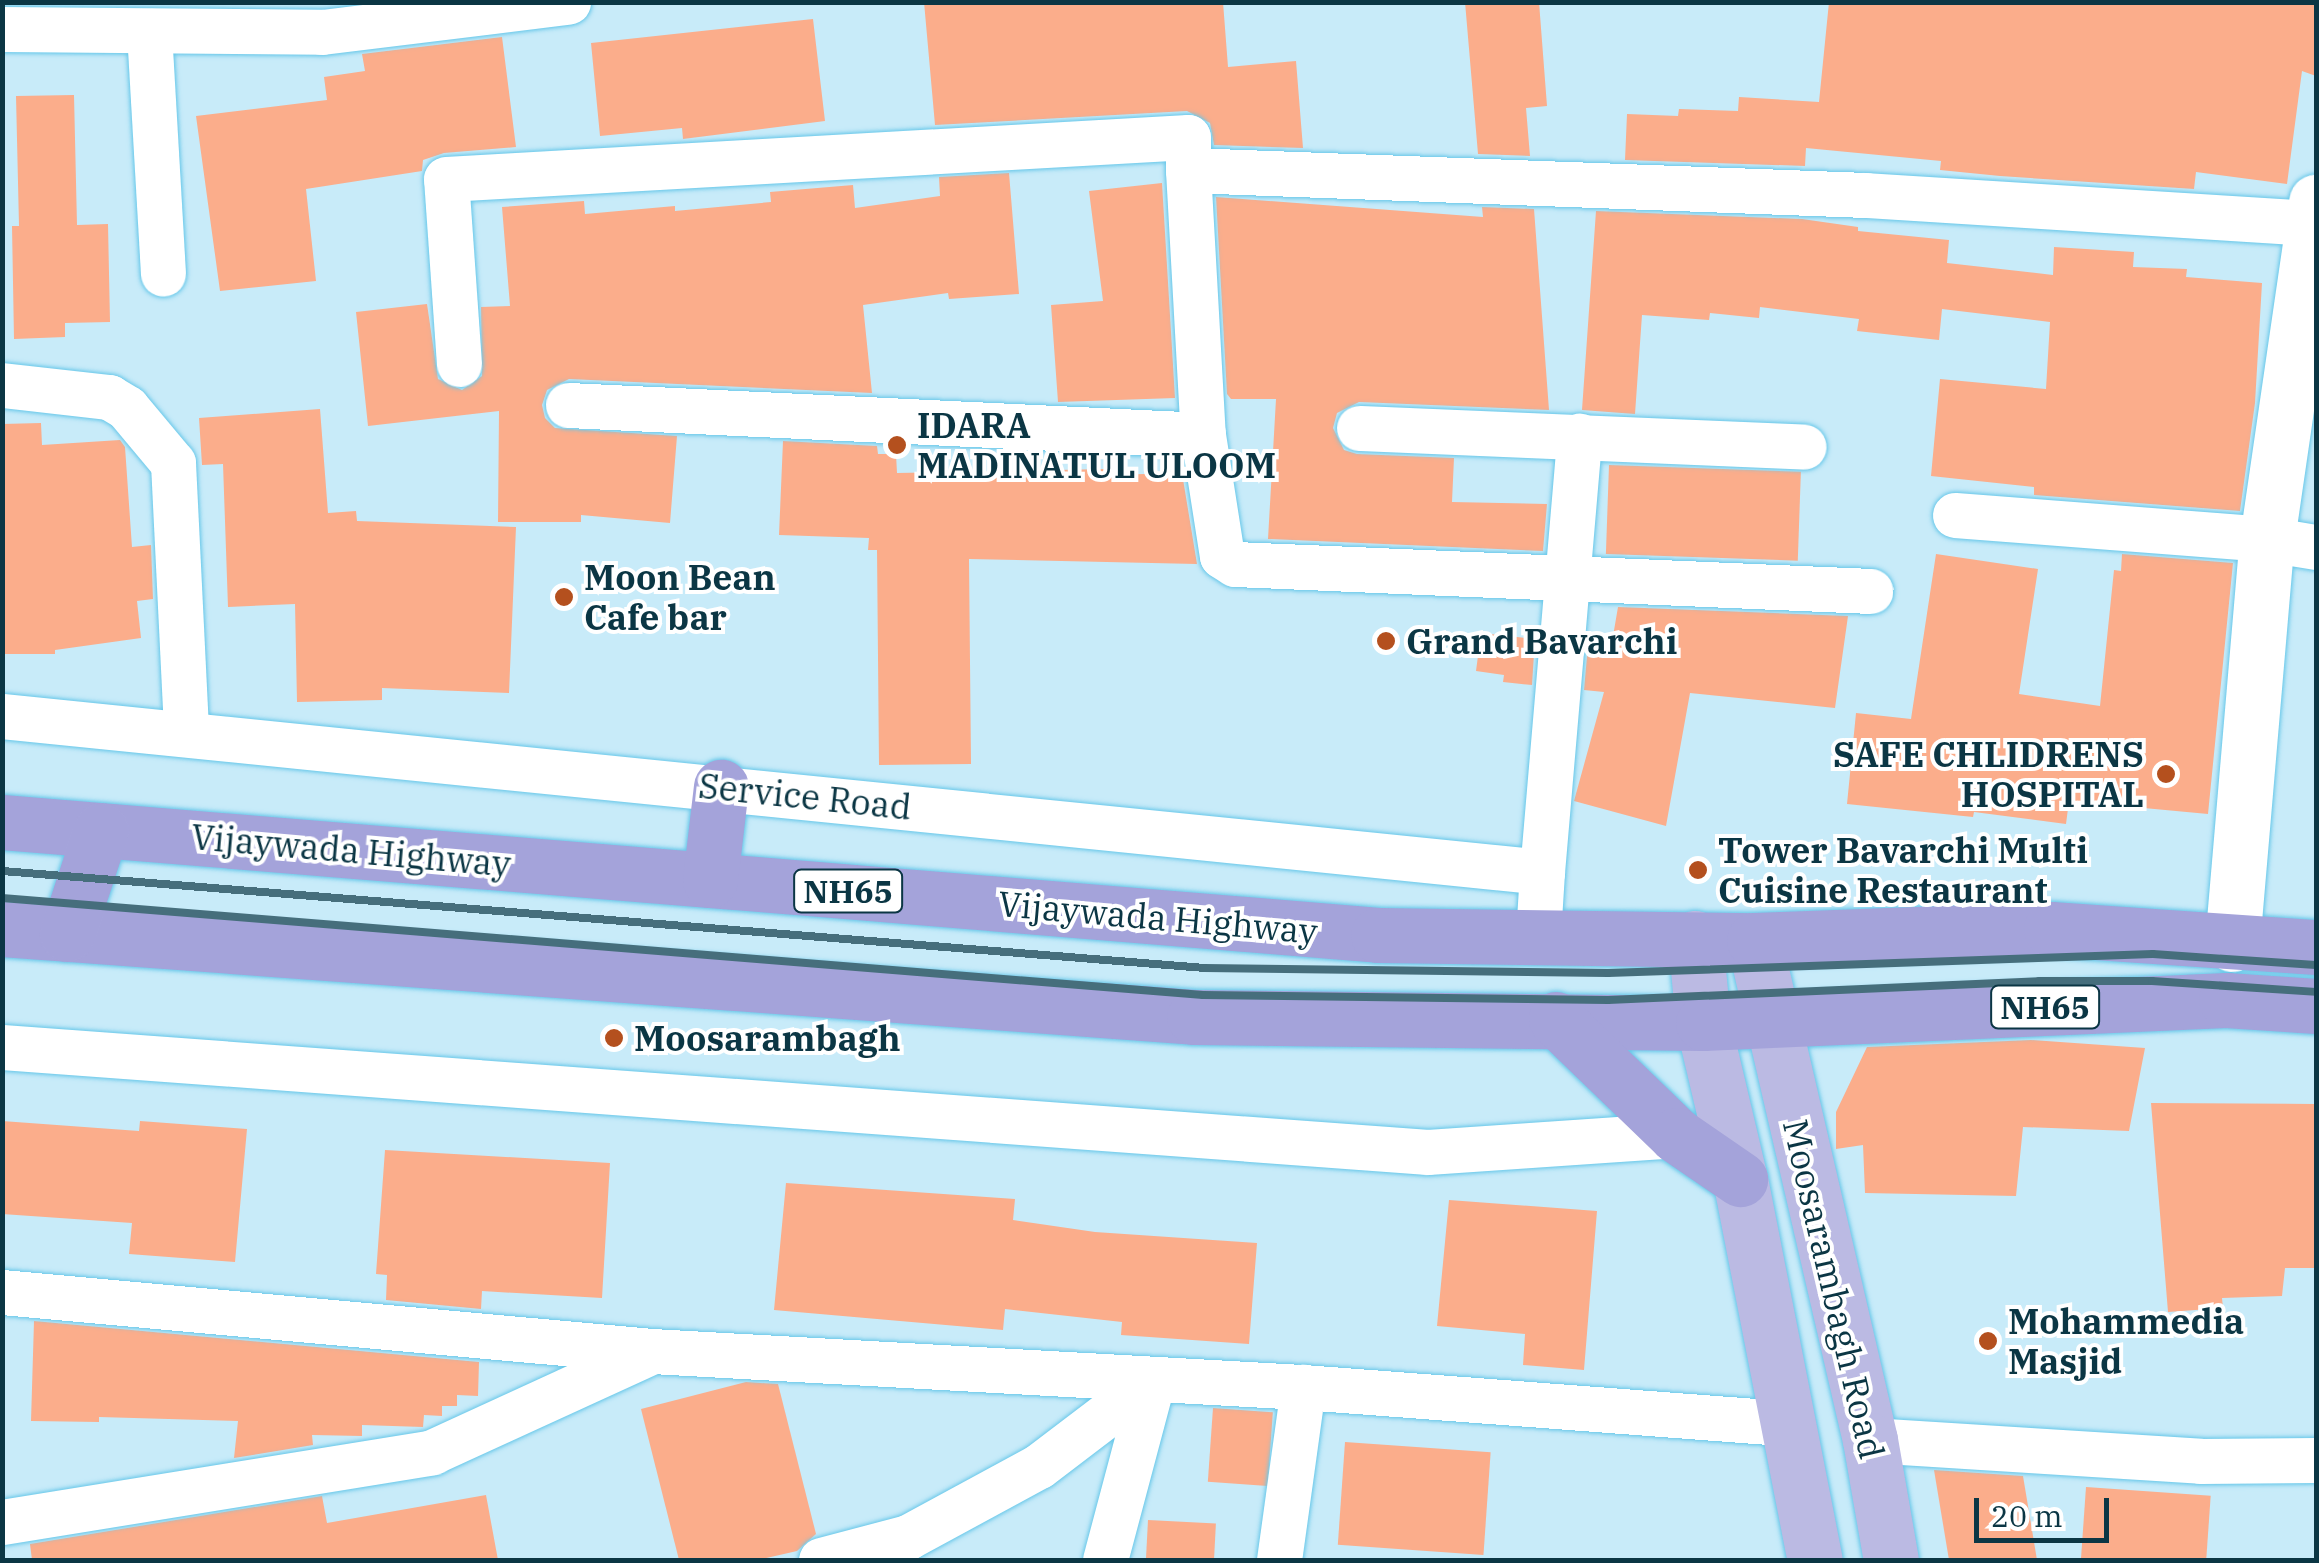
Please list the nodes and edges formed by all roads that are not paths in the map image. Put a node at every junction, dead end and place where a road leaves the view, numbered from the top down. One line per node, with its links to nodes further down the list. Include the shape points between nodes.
1 (568, 2): 2 (street)
2 (321, 17): 4 (street)
3 (2, 29): 4 (street)
4 (149, 30): 7 (street)
5 (1188, 170): 6 (street); 8 (street, via 1188,137 446,179); 12 (street)
6 (2314, 216): 16 (street)
7 (163, 274)
8 (459, 364)
9 (2, 385): 20 (street, via 109,397 173,463)
10 (568, 405): 12 (street)
11 (1360, 428): 13 (street)
12 (1203, 434): 17 (street, via 1216,544 1234,564)
13 (1579, 436): 14 (street); 17 (street)
14 (1804, 447)
15 (1955, 515): 16 (street)
16 (2292, 543): 31 (street)
17 (1567, 575): 18 (street); 24 (street)
18 (1870, 592)
19 (2, 716): 20 (street, Service Road)
20 (186, 732): 21 (street, Service Road)
21 (721, 787): 24 (street, Service Road); 25 (highway)
22 (2, 822): 23 (highway, Vijaywada Highway / NH65)
23 (102, 830): 25 (highway, Vijaywada Highway / NH65); 27 (highway)
24 (1542, 872): 28 (street)
25 (710, 880): 28 (highway, Vijaywada Highway / NH65, via 1378,935)
26 (2, 930): 27 (highway, NH65)
27 (67, 934): 35 (highway, NH65, via 1194,1017)
28 (1538, 936): 29 (highway, Vijaywada Highway / NH65)
29 (1696, 938): 30 (highway, Vijaywada Highway / NH65); 36 (main road, Moosarambagh Road)
30 (1754, 940): 31 (highway, Vijaywada Highway / NH65, via 2050,929); 34 (main road, Moosarambagh Road)
31 (2232, 944): 32 (highway, Vijaywada Highway / NH65)
32 (2316, 948)
33 (2316, 1006): 34 (highway, NH65, via 2226,1000)
34 (1773, 1018): 36 (highway, NH65); 45 (main road, Moosarambagh Road)
35 (1556, 1019): 36 (highway, NH65); 38 (highway)
36 (1703, 1023): 39 (main road, Moosarambagh Road)
37 (2, 1047): 38 (street, via 1428,1152)
38 (1676, 1135): 39 (highway)
39 (1740, 1179): 44 (main road, Moosarambagh Road)
40 (2, 1292): 41 (street)
41 (652, 1350): 42 (street); 47 (street, via 432,1452)
42 (1153, 1379): 43 (street); 48 (street, via 1023,1475 908,1537); 49 (street)
43 (1303, 1387): 44 (street); 50 (street)
44 (1790, 1424): 51 (main road, Moosarambagh Road)
45 (1870, 1440): 46 (street, via 2200,1461); 52 (main road, Moosarambagh Road)
46 (2316, 1460)
47 (2, 1522)
48 (820, 1560)
49 (1105, 1560)
50 (1279, 1560)
51 (1815, 1560)
52 (1891, 1560)

